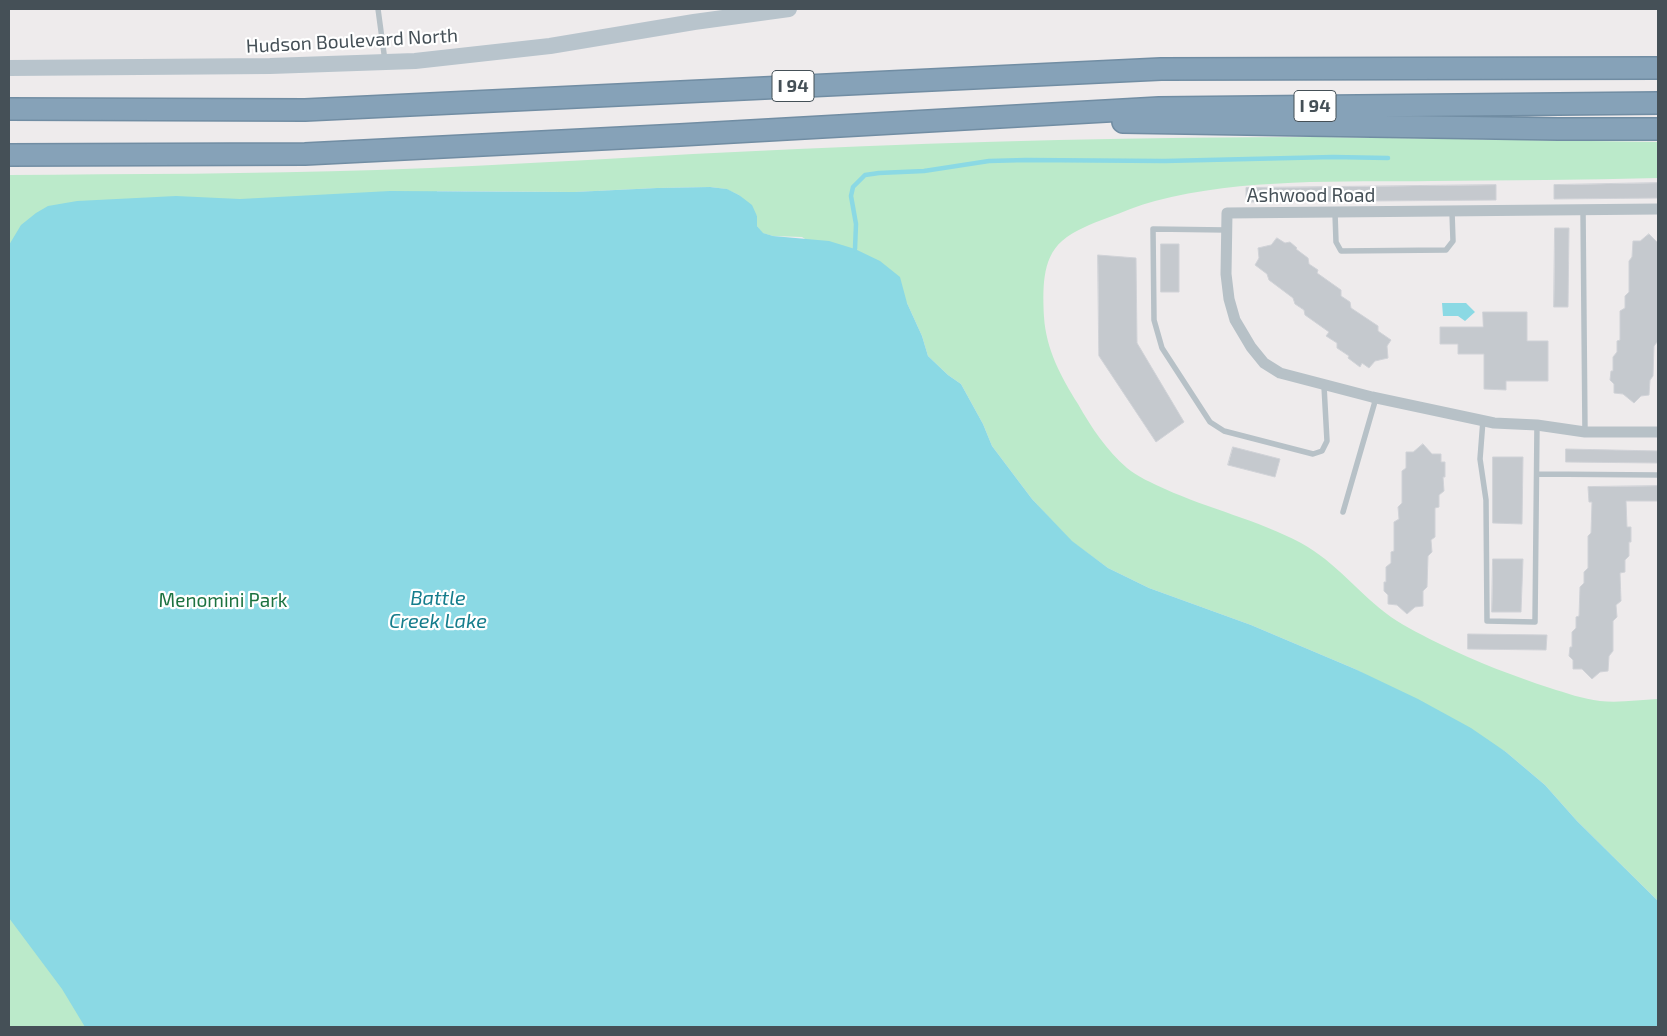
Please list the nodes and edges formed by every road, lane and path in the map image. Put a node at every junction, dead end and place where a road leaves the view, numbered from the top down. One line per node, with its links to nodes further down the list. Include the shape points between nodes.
1 (378, 9): 5 (lane)
2 (788, 9): 3 (street, Hudson Boulevard North)
3 (694, 16): 5 (street, Hudson Boulevard North, via 550,46)
4 (1658, 58): 7 (highway)
5 (385, 62): 6 (street, Hudson Boulevard North)
6 (9, 68)
7 (1577, 68): 8 (highway, I 94); 10 (highway, I 94, via 1161,69 305,110)
8 (1658, 68)
9 (1658, 103): 11 (highway, I 94, via 1159,108)
10 (9, 109)
11 (972, 118): 12 (highway); 13 (highway, I 94, via 305,154)
12 (1658, 129)
13 (9, 155)
14 (1658, 209): 15 (street, Ashwood Road)
15 (1583, 210): 16 (street, Ashwood Road); 23 (lane)
16 (1452, 212): 17 (street, Ashwood Road); 17 (lane, via 1453,241 1446,250 1341,251 1336,242)
17 (1335, 213): 18 (street, Ashwood Road, via 1227,213)
18 (1226, 230): 19 (street, Ashwood Road, via 1226,274 1230,299 1235,320 1251,347 1264,363 1280,374); 19 (lane, via 1153,229 1154,320 1162,348 1210,422 1224,431 1313,454 1322,451 1327,441)
19 (1324, 386): 20 (street, Ashwood Road)
20 (1376, 398): 21 (street, Ashwood Road); 27 (lane)
21 (1483, 420): 22 (street, Ashwood Road); 25 (lane, via 1480,459 1486,500 1487,621 1536,622)
22 (1537, 424): 23 (street, Ashwood Road); 25 (lane)
23 (1585, 432): 24 (street, Ashwood Road)
24 (1658, 432)
25 (1537, 474): 26 (lane)
26 (1658, 475)
27 (1343, 512)

